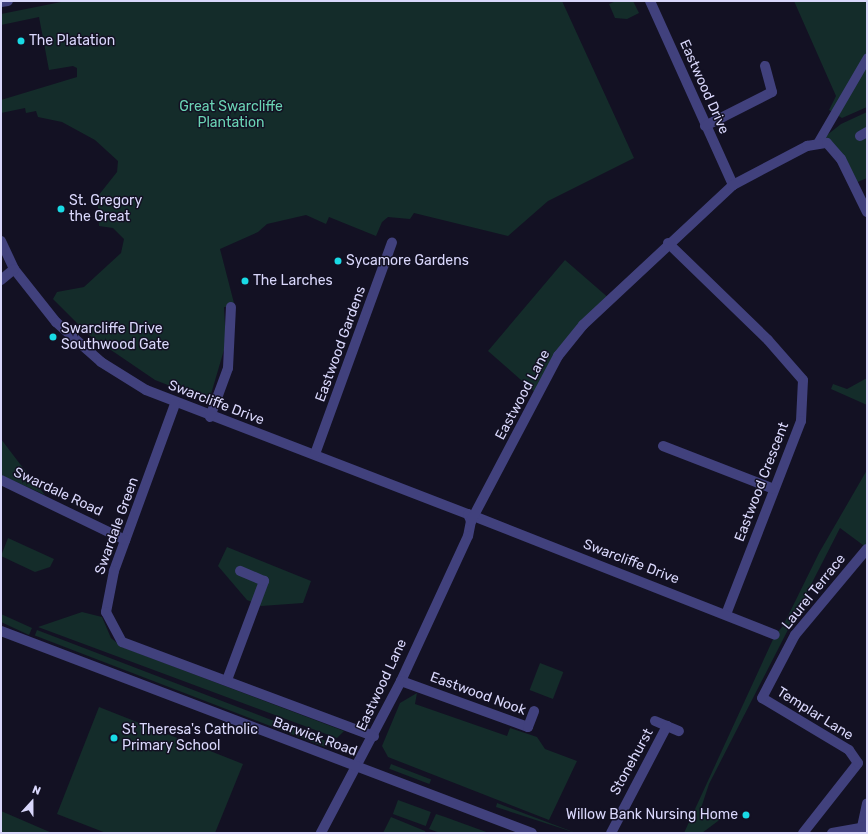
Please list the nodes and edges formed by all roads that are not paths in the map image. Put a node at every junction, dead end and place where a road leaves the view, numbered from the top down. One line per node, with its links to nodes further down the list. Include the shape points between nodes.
1 (8, 1): 3 (street)
2 (650, 1): 6 (street, Eastwood Drive)
3 (1, 2)
4 (867, 57): 7 (street)
5 (764, 66): 6 (street, via 772,92)
6 (706, 126): 8 (street, Eastwood Drive)
7 (817, 142): 8 (street, Eastwood Lane); 9 (street, via 835,149)
8 (733, 185): 12 (street, Eastwood Lane)
9 (867, 212)
10 (1, 241): 13 (street, Swarcliffe Drive)
11 (392, 243): 19 (street, Eastwood Gardens)
12 (668, 243): 21 (street, Eastwood Crescent, via 768,340 803,380 802,421); 22 (street, Eastwood Lane, via 583,325 558,356)
13 (14, 269): 14 (street); 16 (street, Swarcliffe Drive, via 79,344 111,369)
14 (1, 280)
15 (230, 307): 17 (street, via 228,368)
16 (175, 404): 17 (street, Swarcliffe Drive); 23 (street, Swardale Green)
17 (210, 417): 19 (street, Swarcliffe Drive)
18 (663, 446): 21 (street)
19 (315, 454): 22 (street, Swarcliffe Drive, via 457,508)
20 (1, 480): 23 (street, Swardale Road)
21 (774, 489): 26 (street, Eastwood Crescent)
22 (473, 519): 26 (street, Swarcliffe Drive); 31 (street, Eastwood Lane, via 468,536)
23 (125, 540): 30 (street, Swardale Green, via 114,571 106,612 122,642)
24 (867, 548): 29 (street, Laurel Terrace, via 795,635)
25 (240, 571): 30 (street, via 264,581)
26 (726, 614): 28 (street, Swarcliffe Drive)
27 (1, 631): 37 (street, Barwick Road)
28 (775, 635)
29 (774, 675): 43 (street, Templar Lane, via 762,698 849,750 858,763)
30 (227, 680): 36 (street, Swardale Green)
31 (401, 681): 32 (street, Eastwood Nook, via 528,727); 36 (street, Eastwood Lane)
32 (534, 711)
33 (655, 721): 34 (street, Stonehurst)
34 (667, 726): 35 (street, Stonehurst); 42 (street, Stonehurst)
35 (679, 731)
36 (374, 736): 37 (street, Eastwood Lane)
37 (356, 768): 40 (street, Eastwood Lane); 41 (street, Barwick Road)
38 (867, 804): 39 (street)
39 (865, 827): 44 (street)
40 (321, 833)
41 (532, 833)
42 (611, 833)
43 (803, 833)
44 (832, 833)

